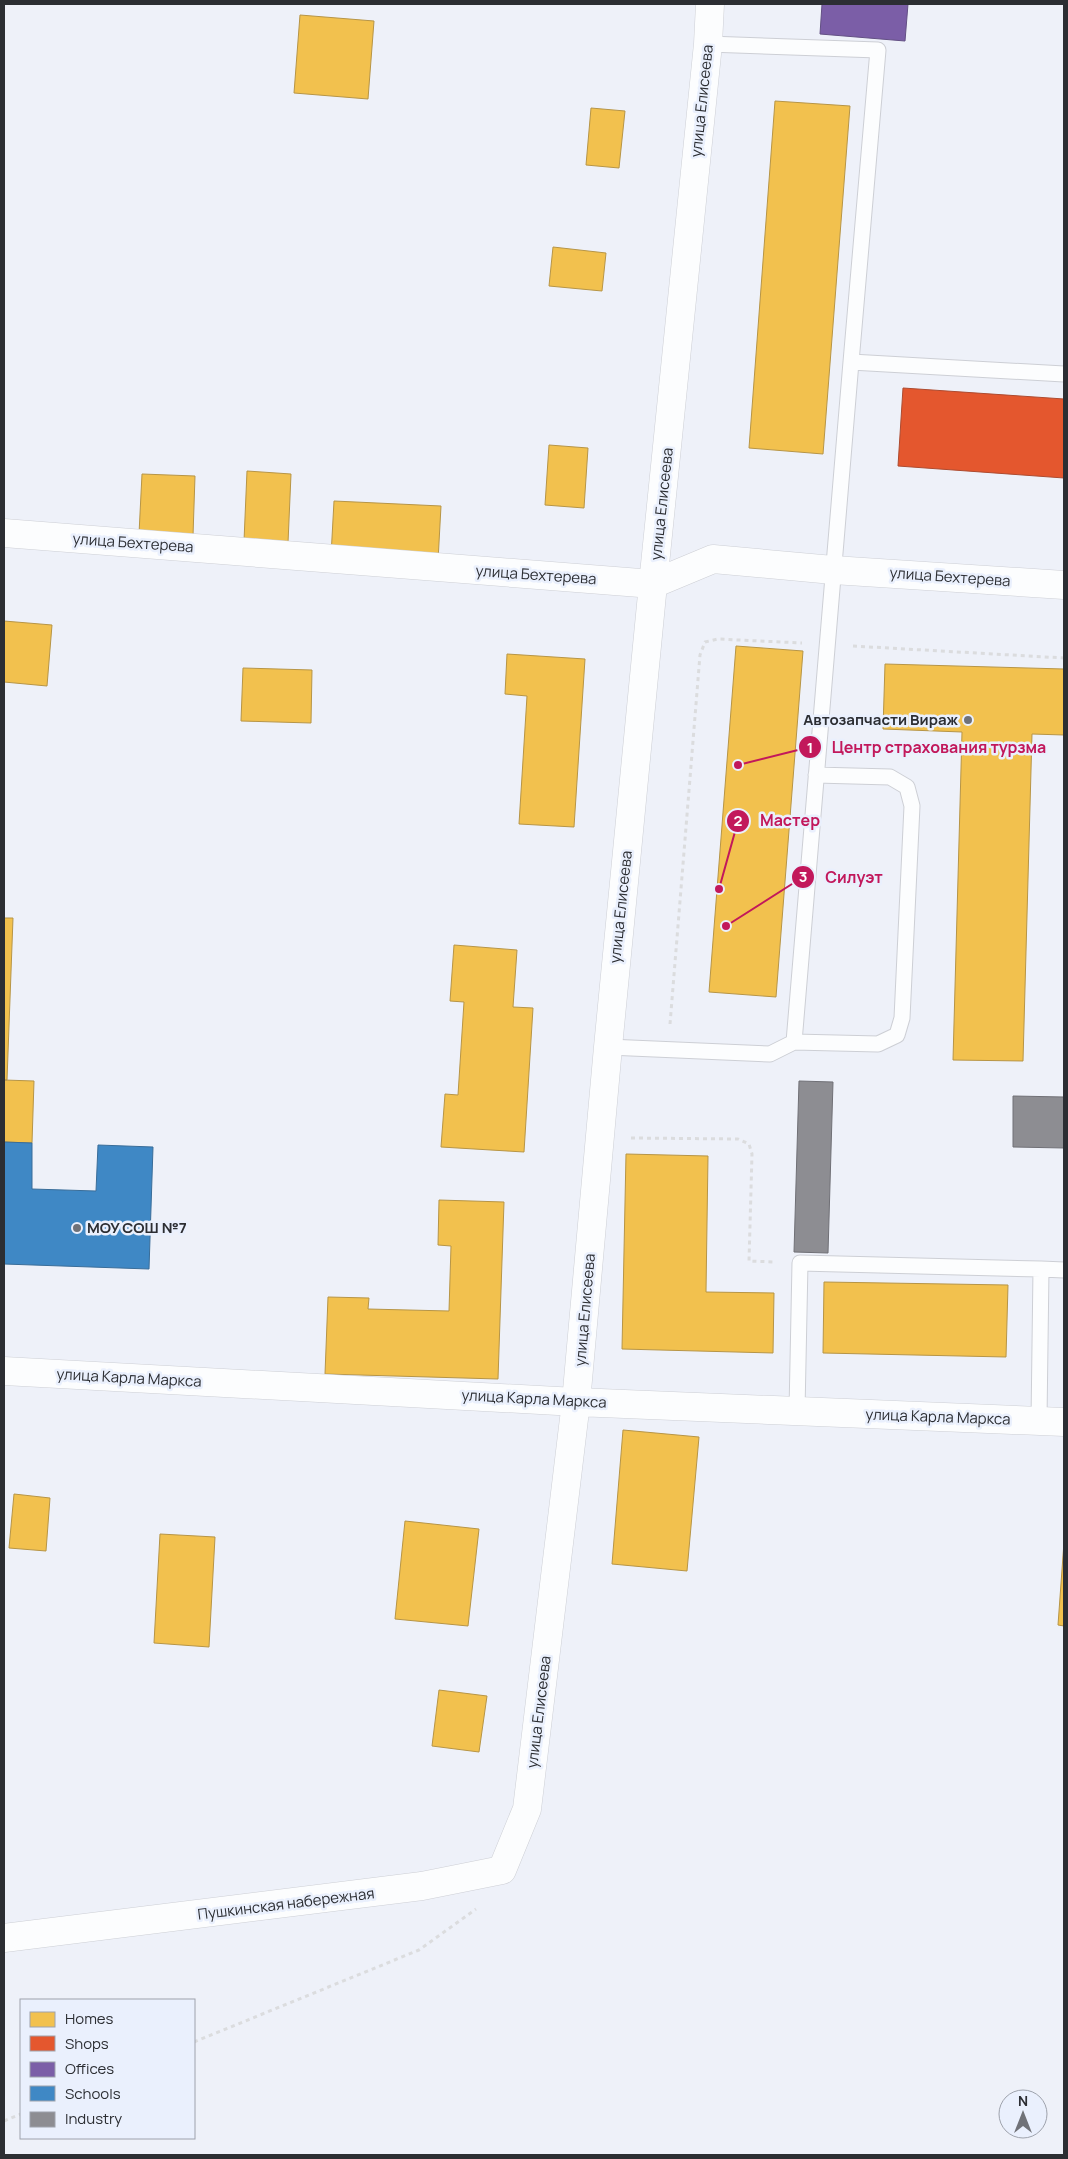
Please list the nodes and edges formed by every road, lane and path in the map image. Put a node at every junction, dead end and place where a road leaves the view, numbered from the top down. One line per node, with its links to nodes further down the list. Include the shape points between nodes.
1 (710, 4): 2 (street, улица Елисеева)
2 (708, 44): 3 (lane, via 878,50); 7 (street, улица Елисеева)
3 (851, 362): 4 (lane); 6 (lane)
4 (1064, 374)
5 (4, 533): 7 (street, улица Бехтерева)
6 (832, 570): 7 (street, улица Бехтерева, via 712,559); 8 (street, улица Бехтерева); 9 (lane)
7 (653, 584): 13 (street, улица Елисеева)
8 (1064, 585)
9 (826, 645): 10 (path); 11 (lane); 14 (path, via 718,638 705,642 700,656)
10 (1064, 658)
11 (816, 775): 12 (lane); 12 (lane, via 890,777 907,787 912,806 902,1018 897,1035 878,1044)
12 (794, 1042): 14 (lane, via 770,1054)
13 (608, 1047): 14 (lane); 20 (street, улица Елисеева)
14 (668, 1050)
15 (622, 1138): 16 (path, via 738,1139 749,1144 752,1154 749,1261)
16 (800, 1263): 17 (lane); 21 (lane)
17 (1041, 1269): 18 (lane); 22 (lane)
18 (1064, 1270)
19 (4, 1371): 20 (street, улица Карла Маркса)
20 (576, 1402): 21 (street, улица Карла Маркса); 23 (street, улица Елисеева, via 528,1809)
21 (797, 1411): 22 (street, улица Карла Маркса)
22 (1051, 1421)
23 (502, 1870): 24 (street, Пушкинская набережная, via 422,1886); 25 (path, via 487,1900 419,1950)
24 (4, 1938)
25 (195, 2042)
26 (20, 2114): 27 (path)
27 (4, 2121)

